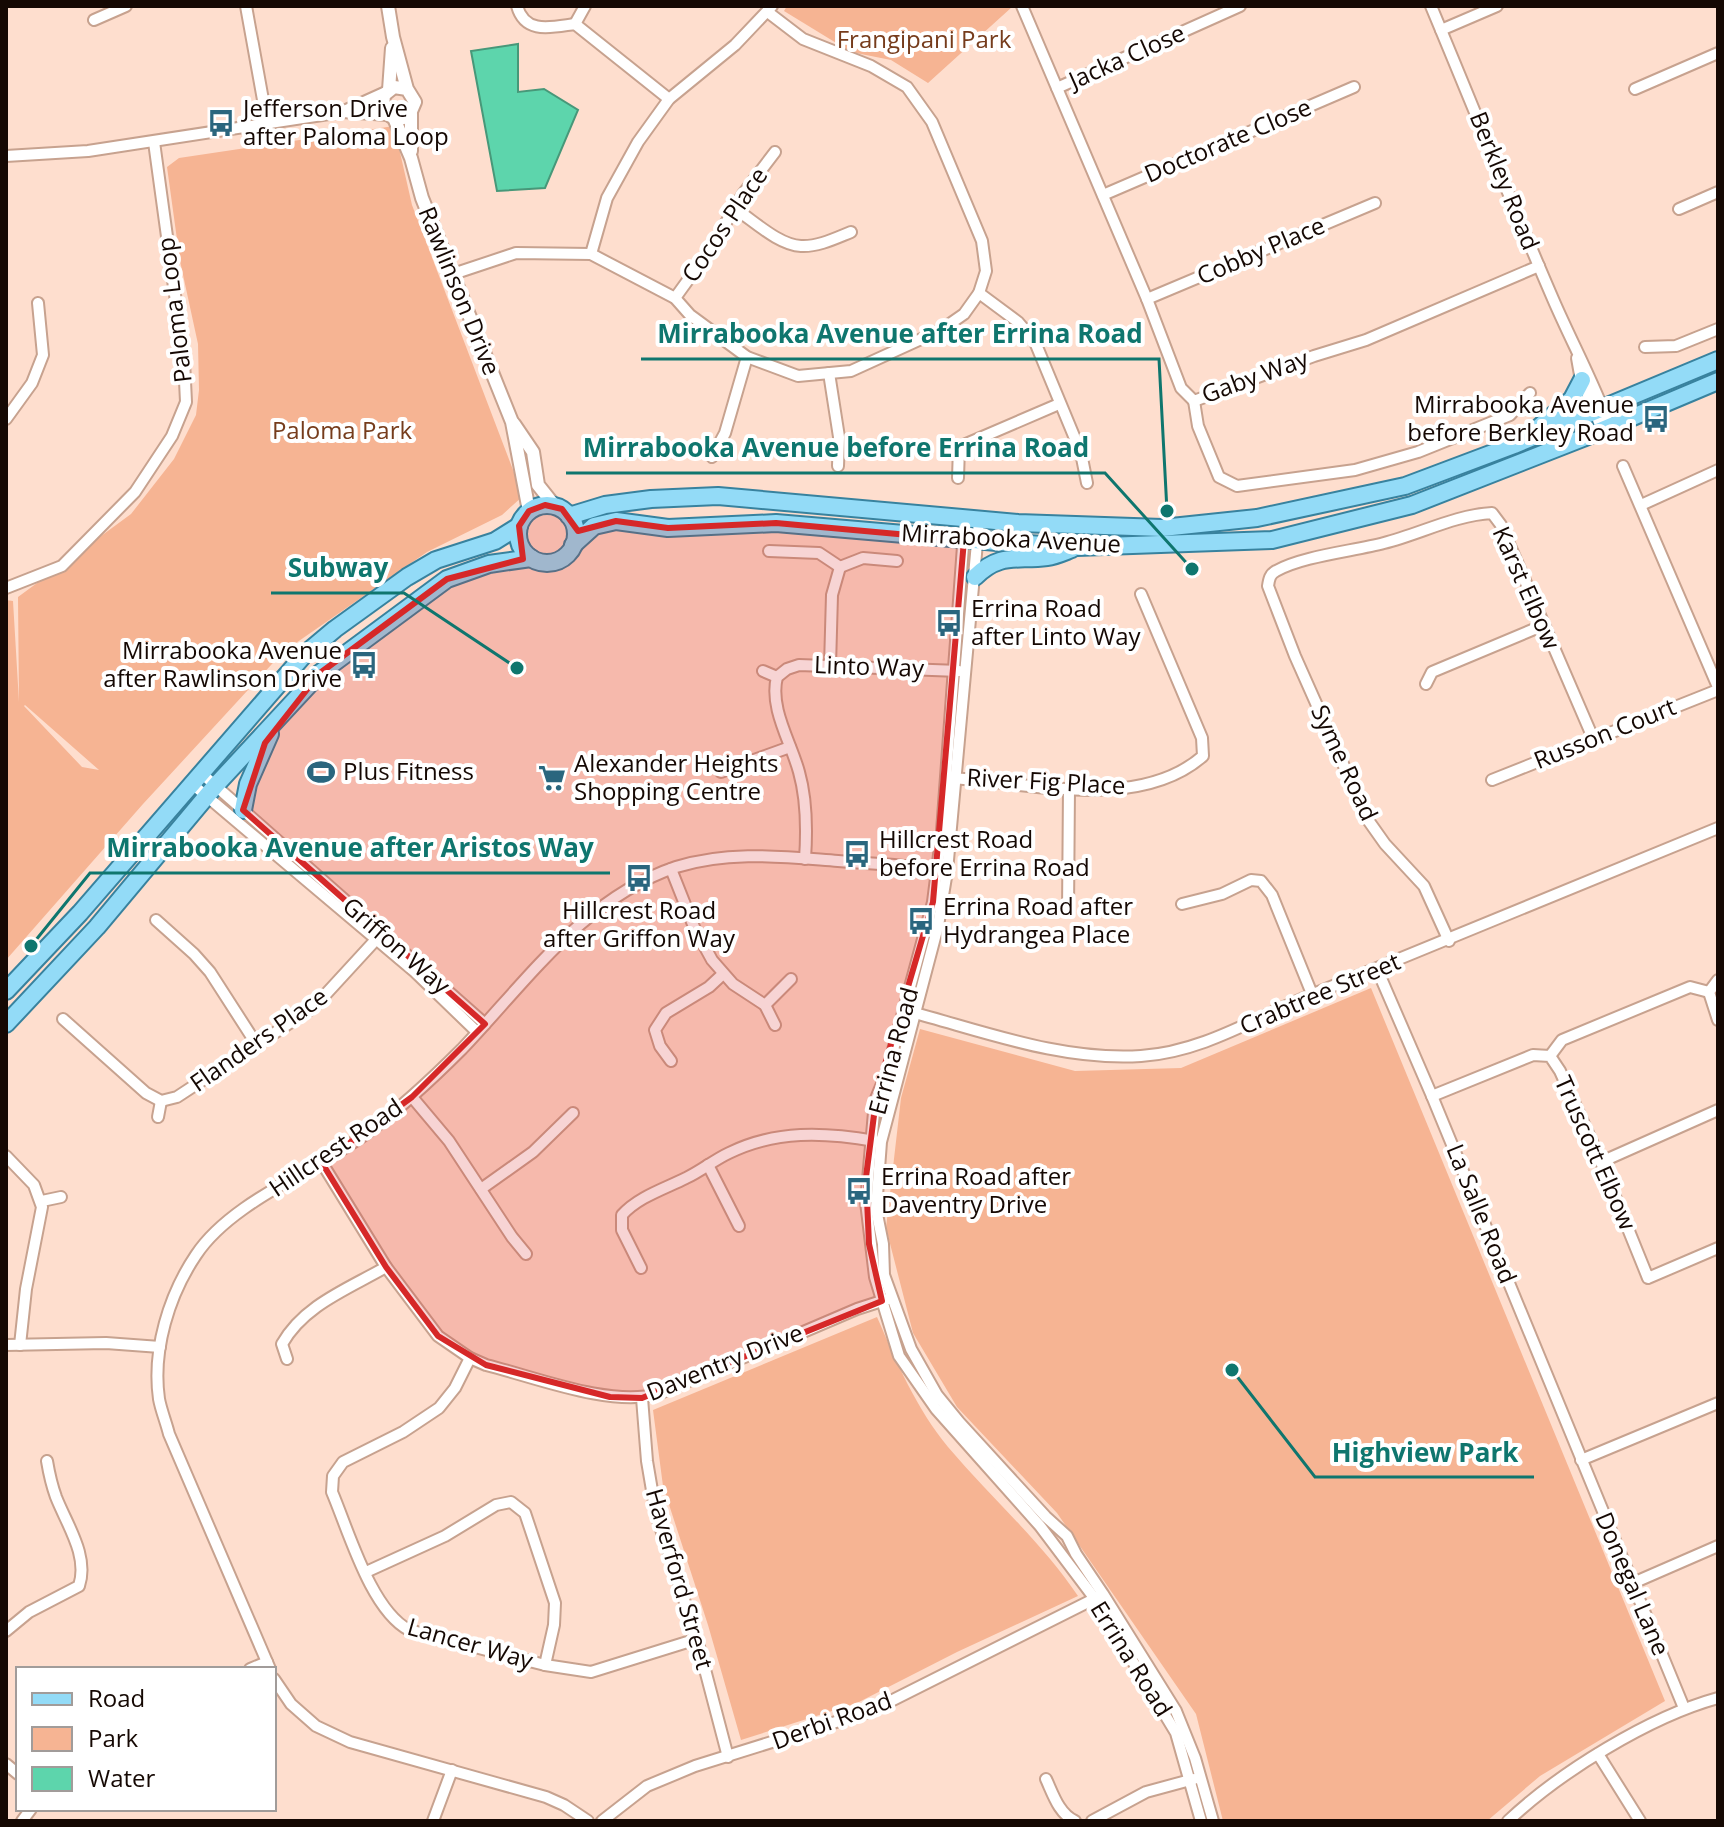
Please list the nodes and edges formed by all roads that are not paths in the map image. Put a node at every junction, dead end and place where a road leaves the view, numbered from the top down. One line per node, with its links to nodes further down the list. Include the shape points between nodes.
1 (126, 6): 11 (street)
2 (246, 6): 25 (street)
3 (388, 6): 14 (street, Rawlinson Drive)
4 (517, 6): 12 (street, via 524,21 537,28)
5 (585, 6): 12 (street)
6 (1022, 6): 17 (street, Gaby Way)
7 (1240, 6): 17 (street, Jacka Close)
8 (1431, 6): 13 (street, Berkley Road)
9 (1497, 6): 13 (street)
10 (770, 9): 21 (street); 39 (street, via 803,39 885,73 918,100 982,241 986,271)
11 (94, 20)
12 (575, 24): 21 (street)
13 (1441, 30): 37 (street, Berkley Road)
14 (393, 37): 18 (street, Rawlinson Drive); 20 (street, Rawlinson Drive)
15 (1718, 53): 19 (street)
16 (1354, 87): 31 (street, Doctorate Close)
17 (1057, 88): 31 (street, Gaby Way)
18 (407, 89): 20 (street); 23 (street, Rawlinson Drive, via 415,102)
19 (1635, 89)
20 (387, 91): 22 (street); 24 (street, Rawlinson Drive, via 383,104)
21 (669, 99): 36 (street, via 617,178)
22 (342, 112): 24 (street); 25 (street)
23 (411, 114): 24 (street); 29 (street, Rawlinson Drive)
24 (391, 117): 29 (street, Rawlinson Drive)
25 (267, 122): 26 (street)
26 (154, 142): 28 (street); 80 (street, Paloma Loop, via 186,402 172,436 135,492 62,566)
27 (775, 152): 33 (street, Cocos Place)
28 (6, 156)
29 (411, 158): 38 (street, Rawlinson Drive)
30 (1718, 192): 34 (street)
31 (1103, 195): 41 (street, Gaby Way)
32 (1375, 203): 41 (street, Cobby Place)
33 (734, 208): 35 (street, via 797,246); 40 (street, Cocos Place)
34 (1679, 209)
35 (851, 232)
36 (591, 254): 38 (street, via 516,253); 40 (street)
37 (1539, 266): 45 (street, Berkley Road); 52 (street, Gaby Way, via 1366,340)
38 (453, 274): 56 (street, Rawlinson Drive)
39 (979, 293): 48 (street, via 964,314 941,330 851,371); 53 (street, via 1035,342)
40 (675, 298): 46 (street)
41 (1147, 299): 52 (street, Gaby Way, via 1181,388)
42 (38, 303): 55 (street, via 43,355 32,383)
43 (1718, 329): 44 (street, via 1676,346)
44 (1645, 347)
45 (1577, 356): 49 (street, Berkley Road); 54 (street, Berkley Road, via 1588,371)
46 (747, 357): 48 (street, via 798,376); 59 (street, via 725,433)
47 (1718, 360): 54 (main road, Mirrabooka Avenue)
48 (829, 373): 60 (street)
49 (1582, 380): 54 (street, Berkley Road); 58 (main road, via 1572,399)
50 (1718, 381): 57 (main road, Mirrabooka Avenue)
51 (1530, 393): 52 (street, via 1510,415 1418,452 1355,470 1237,486 1219,477 1198,426)
52 (1194, 401)
53 (1059, 404): 63 (street, via 959,447); 64 (street, via 1081,453)
54 (1599, 409): 57 (street, Berkley Road); 58 (main road, Mirrabooka Avenue)
55 (6, 419)
56 (512, 422): 65 (street, Rawlinson Drive, via 533,452 538,485); 67 (street, Rawlinson Drive)
57 (1606, 429): 73 (main road, Mirrabooka Avenue, via 1412,505 1272,540)
58 (1514, 445): 69 (main road, Mirrabooka Avenue, via 1405,486 1257,518 1162,528)
59 (712, 457)
60 (838, 466)
61 (1623, 466): 66 (street)
62 (1718, 470): 66 (street)
63 (958, 478)
64 (1087, 483)
65 (554, 505): 67 (main road); 68 (main road)
66 (1641, 505): 88 (street)
67 (529, 511): 70 (main road)
68 (569, 516): 69 (main road, Mirrabooka Avenue, via 605,505 718,496); 72 (main road, via 575,530)
69 (972, 520): 71 (street, Errina Road)
70 (519, 526): 75 (main road, via 520,544); 93 (main road, via 495,541 436,560 335,629 304,655)
71 (971, 540): 72 (main road, Mirrabooka Avenue, via 776,523 668,528 616,521 594,526); 73 (main road, Mirrabooka Avenue); 79 (street, Errina Road); 85 (street, Errina Road)
72 (573, 545): 75 (main road, Mirrabooka Avenue, via 553,562)
73 (1077, 547): 79 (main road, via 1050,557 1007,558)
74 (769, 551): 77 (street, via 819,553)
75 (531, 558): 89 (main road, Mirrabooka Avenue, via 489,564 447,579 320,673)
76 (897, 561): 77 (street, via 863,558)
77 (840, 567): 83 (street, via 832,595)
78 (1274, 571): 82 (street, Karst Elbow, via 1492,513); 107 (street, Syme Road, via 1268,586 1368,820 1424,886)
79 (975, 577): 85 (street, Errina Road)
80 (6, 588)
81 (1141, 594): 96 (street, River Fig Place, via 1202,738 1203,756 1188,770 1142,786)
82 (1544, 625): 87 (street, via 1432,672); 90 (street, Karst Elbow)
83 (830, 666): 85 (street, Linto Way); 86 (street, Linto Way, via 799,665)
84 (763, 671): 86 (street)
85 (960, 671): 94 (street, Errina Road)
86 (777, 677): 91 (street, via 775,698)
87 (1426, 684)
88 (1718, 688): 90 (street, Russon Court)
89 (283, 712): 97 (main road, Mirrabooka Avenue); 98 (main road, via 259,756)
90 (1593, 738): 95 (street, Russon Court)
91 (790, 747): 92 (street); 100 (street, via 806,810)
92 (721, 772)
93 (196, 778): 97 (street, Griffon Way); 112 (main road)
94 (951, 778): 96 (street, River Fig Place); 102 (street, Errina Road)
95 (1492, 780)
96 (1069, 788): 104 (street)
97 (211, 791): 98 (street, Griffon Way); 106 (street, Griffon Way); 119 (main road, Mirrabooka Avenue, via 97,927)
98 (243, 810): 106 (street, Griffon Way)
99 (1718, 828): 107 (street, Crabtree Street)
100 (805, 859): 101 (street, Hillcrest Road, via 745,855); 102 (street, Hillcrest Road)
101 (671, 869): 109 (street, via 694,927); 121 (street, Hillcrest Road, via 620,895 571,933)
102 (942, 870): 116 (street, Errina Road, via 938,926)
103 (1182, 904): 114 (street, via 1261,881 1272,895)
104 (1068, 911)
105 (156, 920): 122 (street, via 210,972)
106 (379, 936): 121 (street, Griffon Way); 122 (street, Flanders Place, via 314,1007)
107 (1449, 941): 108 (street, Crabtree Street)
108 (1377, 969): 114 (street, Crabtree Street); 125 (street, La Salle Road)
109 (723, 974): 115 (street); 124 (street, via 666,1013 655,1030)
110 (791, 979): 115 (street)
111 (1718, 980): 113 (street)
112 (6, 991)
113 (1709, 992): 118 (street); 123 (street, via 1690,987 1562,1040)
114 (1312, 994): 116 (street, Crabtree Street, via 1212,1040 1139,1056 1068,1054)
115 (765, 1005): 120 (street)
116 (909, 1011): 131 (street, Errina Road)
117 (63, 1019): 127 (street, Flanders Place)
118 (1718, 1020)
119 (6, 1024)
120 (775, 1025)
121 (481, 1028): 126 (street, Hillcrest Road)
122 (257, 1045): 127 (street, Flanders Place, via 177,1097)
123 (1550, 1056): 125 (street, Truscott Elbow, via 1533,1055); 133 (street, Truscott Elbow)
124 (671, 1061)
125 (1432, 1096): 152 (street, La Salle Road)
126 (412, 1097): 134 (street, Hillcrest Road); 136 (street)
127 (161, 1101): 130 (street, Flanders Place)
128 (1718, 1110): 133 (street)
129 (573, 1113): 136 (street, via 533,1152)
130 (158, 1117)
131 (876, 1141): 135 (street, via 818,1134 772,1137); 144 (street, Errina Road, via 866,1202 869,1244)
132 (6, 1156): 138 (street)
133 (1601, 1162): 140 (street, Truscott Elbow, via 1648,1278)
134 (322, 1163): 142 (street, Daventry Drive); 147 (street, Hillcrest Road, via 233,1216 197,1253 172,1298)
135 (708, 1165): 139 (street); 143 (street, via 631,1204 622,1215 622,1230)
136 (481, 1189): 141 (street)
137 (61, 1197): 138 (street)
138 (42, 1201): 146 (street)
139 (739, 1226)
140 (1718, 1248)
141 (526, 1254)
142 (386, 1267): 148 (street, Daventry Drive, via 438,1336); 149 (street, via 292,1326 282,1344)
143 (641, 1268)
144 (887, 1299): 150 (street, Daventry Drive); 157 (street, Errina Road, via 899,1356 929,1399)
145 (6, 1345): 146 (street)
146 (20, 1345): 147 (street)
147 (160, 1347): 160 (street, Hillcrest Road, via 159,1398 169,1434)
148 (470, 1358): 150 (street, Daventry Drive, via 610,1397); 155 (street, Lancer Way, via 439,1408 343,1462 333,1476 332,1492)
149 (287, 1359)
150 (642, 1398): 159 (street, Haverford Street, via 656,1514)
151 (1718, 1403): 152 (street)
152 (1581, 1460): 156 (street, Donegal Lane)
153 (47, 1461): 158 (street, via 84,1572 79,1586 29,1612)
154 (1718, 1546): 156 (street)
155 (366, 1572): 161 (street, Lancer Way, via 379,1603 409,1630); 161 (street, via 511,1502 525,1513 555,1603)
156 (1633, 1583): 164 (street, Donegal Lane)
157 (1099, 1596): 166 (street, Derbi Road, via 871,1711); 169 (street, Errina Road, via 1176,1711)
158 (6, 1631)
159 (697, 1639): 161 (street, Lancer Way, via 591,1672); 166 (street, Haverford Street)
160 (268, 1665)
161 (545, 1665)
162 (276, 1682): 167 (street, via 316,1726 350,1742)
163 (1718, 1698): 164 (street)
164 (1684, 1708): 165 (street)
165 (1598, 1754): 177 (street); 178 (street)
166 (728, 1757): 172 (street, Derbi Road, via 647,1786)
167 (452, 1770): 170 (street); 171 (street, via 546,1797)
168 (1046, 1779): 173 (street, via 1059,1806)
169 (1195, 1779): 174 (street, via 1146,1792); 175 (street, Errina Road); 176 (street, Errina Road)
170 (433, 1821)
171 (588, 1821)
172 (602, 1821)
173 (1075, 1821)
174 (1092, 1821)
175 (1201, 1821)
176 (1213, 1821)
177 (1508, 1821)
178 (1640, 1821)

